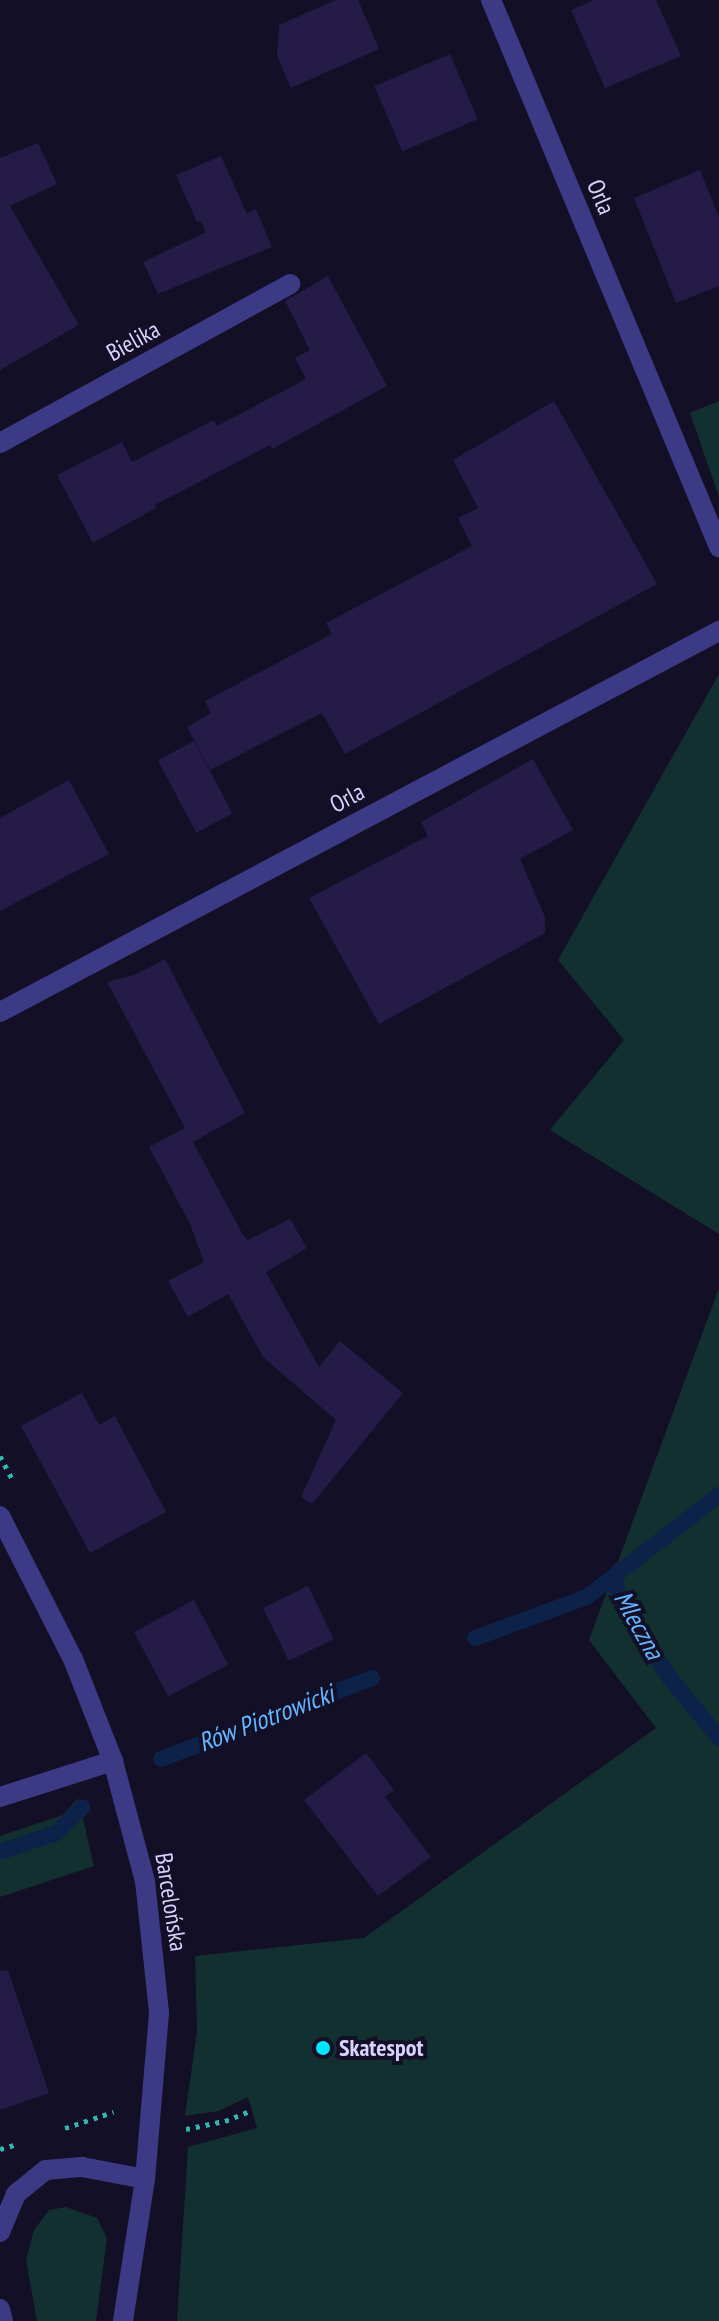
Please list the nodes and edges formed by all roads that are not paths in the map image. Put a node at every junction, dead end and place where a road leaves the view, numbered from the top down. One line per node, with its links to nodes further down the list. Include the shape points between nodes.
1 (491, 0): 4 (street, Orla)
2 (290, 284): 3 (street, Bielika)
3 (0, 443)
4 (719, 547)
5 (719, 631): 6 (street, Orla)
6 (0, 1012)
7 (0, 1516): 8 (street, Barcelońska, via 73,1659)
8 (113, 1761): 9 (street); 10 (street, Barcelońska, via 145,1881 159,2013)
9 (0, 1797)
10 (145, 2179): 11 (street, via 82,2167 46,2170 16,2194); 14 (street, Barcelońska)
11 (0, 2232)
12 (0, 2309): 13 (street)
13 (3, 2321)
14 (123, 2321)

